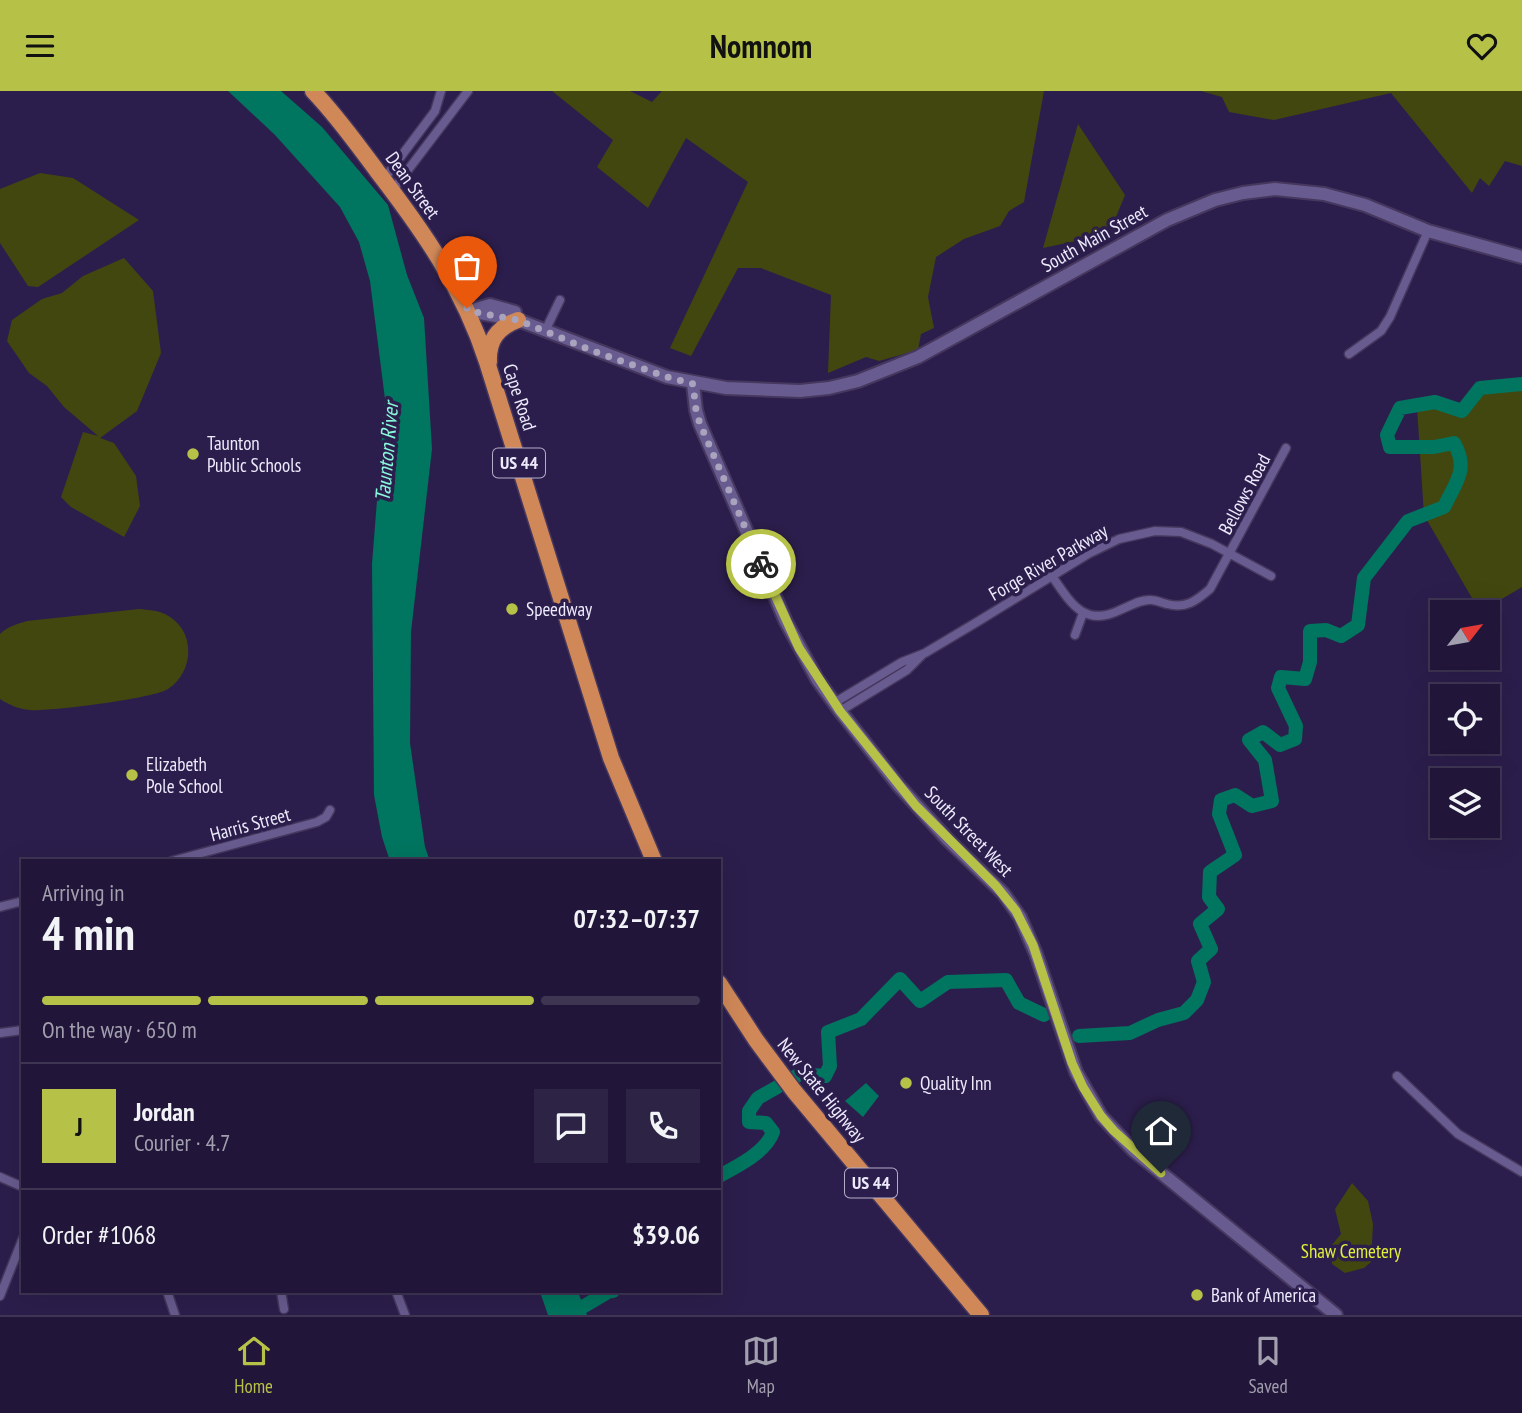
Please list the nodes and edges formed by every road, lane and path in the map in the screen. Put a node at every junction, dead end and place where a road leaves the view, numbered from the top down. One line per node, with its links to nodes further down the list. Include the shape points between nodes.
1 (313, 91): 4 (highway, Dean Street / US 44)
2 (440, 91): 4 (street, via 435,111)
3 (468, 91): 4 (street)
4 (388, 185): 8 (highway, Dean Street / US 44)
5 (1428, 231): 6 (main road, South Main Street); 12 (street, via 1391,317 1381,331); 14 (main road, South Main Street, via 1324,194 1275,189 1243,193 1167,220 918,357 868,377 800,391)
6 (1522, 257)
7 (560, 300): 10 (street)
8 (469, 311): 9 (main road); 10 (main road, via 499,306); 13 (highway, Cape Road / US 44)
9 (518, 320): 11 (main road); 13 (highway, via 493,339)
10 (547, 327): 11 (main road)
11 (578, 344): 14 (main road)
12 (1349, 354)
13 (490, 372): 24 (highway, Cape Road / US 44, via 611,758)
14 (693, 384): 21 (main road, South Street West, via 700,424 783,615 804,658)
15 (1286, 448): 16 (street, Bellows Road)
16 (1230, 554): 17 (street, Forge River Parkway, via 1191,535 1156,531 1115,540); 18 (street, Forge River Parkway); 19 (street, Bellows Road, via 1210,589 1189,605 1151,600 1112,614)
17 (1052, 576): 19 (street); 21 (street, Forge River Parkway, via 925,653 907,670)
18 (1271, 576)
19 (1083, 613): 20 (street)
20 (1075, 635)
21 (837, 707): 43 (main road, South Street West, via 916,806 1016,911 1033,945 1076,1072 1107,1124)
22 (330, 810): 23 (street, Harris Street, via 317,822)
23 (179, 859)
24 (653, 859)
25 (21, 902): 26 (street)
26 (0, 907)
27 (721, 986): 42 (highway, New State Highway / US 44, via 794,1091)
28 (21, 1030): 29 (street)
29 (0, 1033)
30 (1396, 1076): 31 (street, via 1458,1133)
31 (1522, 1172)
32 (0, 1177): 33 (street)
33 (21, 1186)
34 (21, 1243): 38 (street)
35 (168, 1293): 40 (street)
36 (281, 1293): 39 (street)
37 (397, 1293): 41 (street)
38 (0, 1296)
39 (284, 1309)
40 (175, 1315)
41 (405, 1315)
42 (981, 1315)
43 (1336, 1315)

